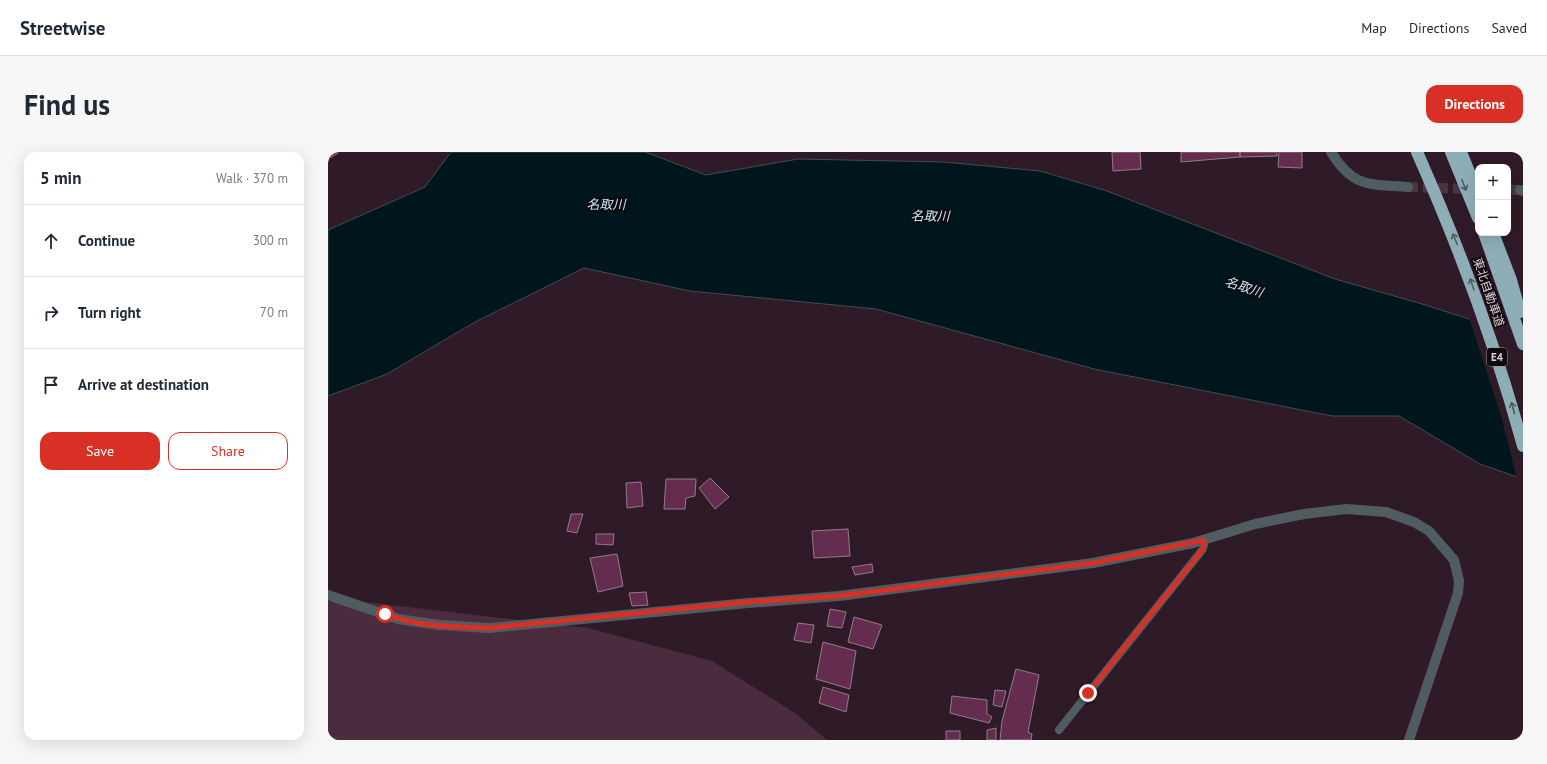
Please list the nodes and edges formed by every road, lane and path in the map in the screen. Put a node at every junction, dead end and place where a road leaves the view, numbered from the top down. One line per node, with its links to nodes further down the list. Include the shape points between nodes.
1 (1331, 152): 6 (street, via 1339,166 1360,182)
2 (1413, 152): 8 (highway)
3 (1417, 152): 8 (highway, 東北自動車道 / E4)
4 (1451, 152): 9 (highway, one-way to 9)
5 (1461, 152): 7 (highway)
6 (1408, 187)
7 (1475, 187)
8 (1442, 209): 15 (highway, 東北自動車道 / E4, one-way to 8, via 1510,397 1467,269)
9 (1475, 211)
10 (1485, 236): 12 (highway, 東北自動車道 / E4)
11 (1494, 236): 12 (highway)
12 (1506, 279): 13 (highway); 14 (highway, 東北自動車道 / E4)
13 (1523, 325)
14 (1523, 344)
15 (1523, 446)
16 (1204, 540): 17 (street, via 1093,563 839,596 748,602 489,628 398,619); 18 (lane, via 1203,549); 19 (street, via 1254,524 1346,509 1386,512 1414,522 1429,531 1454,560 1459,581 1458,593)
17 (328, 595)
18 (1059, 730)
19 (1409, 740)

